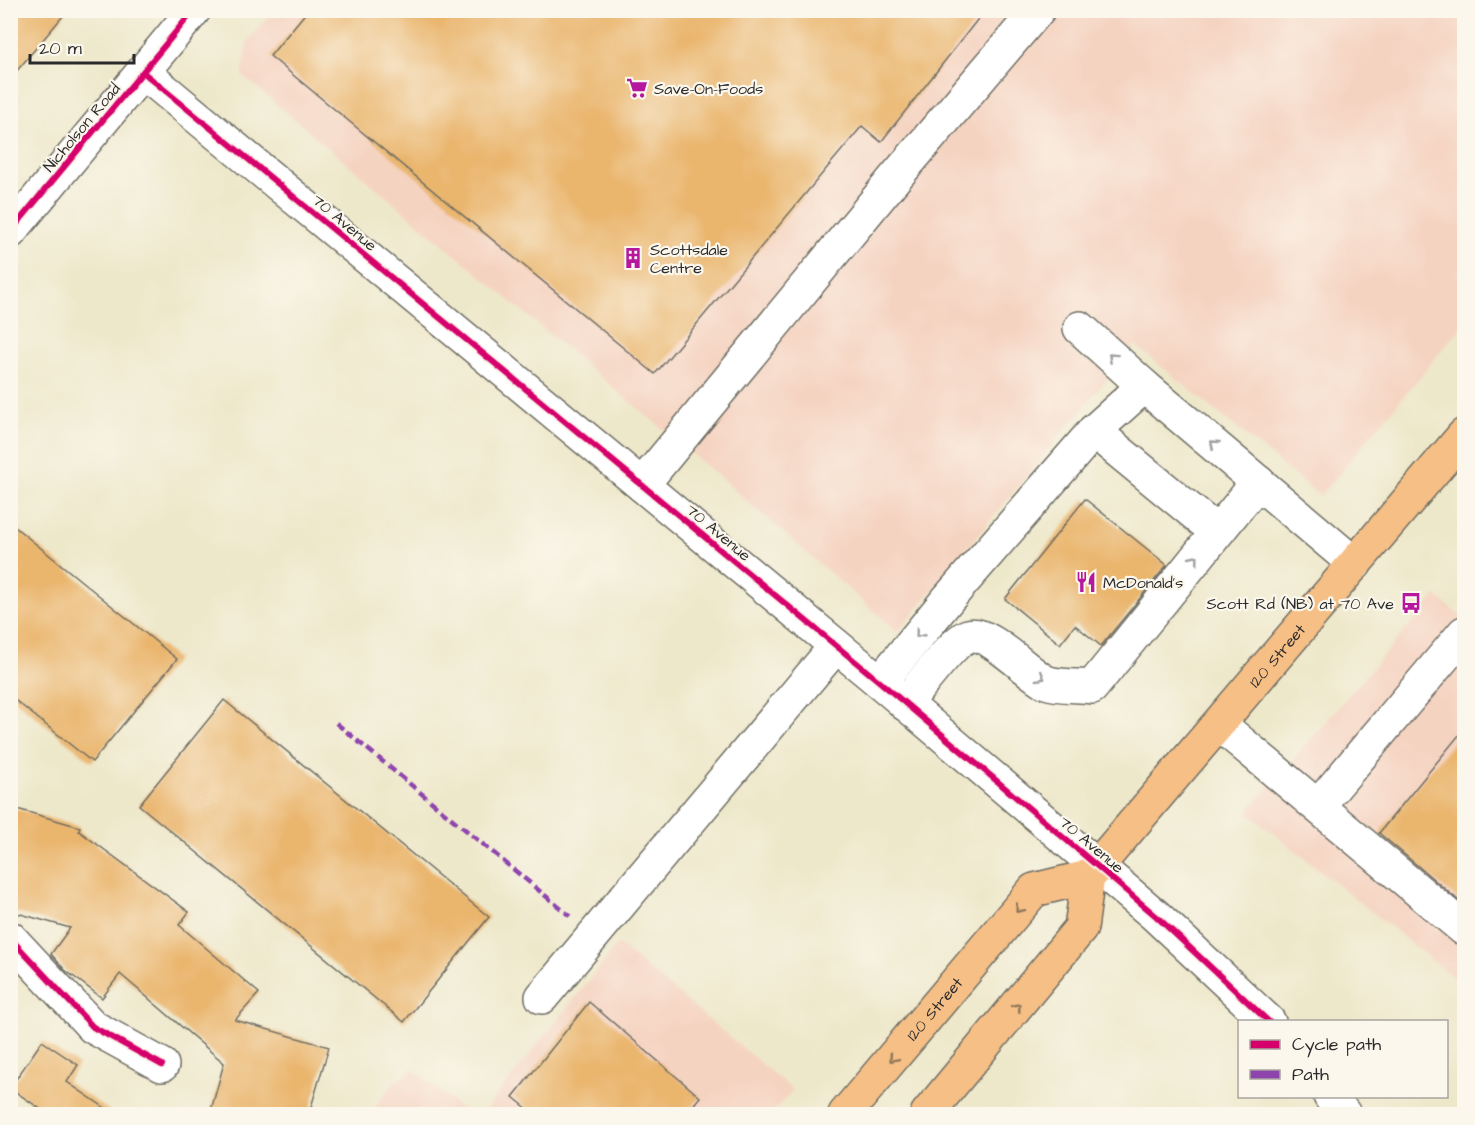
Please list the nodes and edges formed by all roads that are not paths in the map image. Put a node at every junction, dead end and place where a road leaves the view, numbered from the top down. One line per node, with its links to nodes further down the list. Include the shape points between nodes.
1 (194, 10): 3 (street, Nicholson Road)
2 (1038, 10): 10 (street)
3 (144, 72): 4 (street, Nicholson Road); 10 (street, 70 Avenue)
4 (10, 232)
5 (1080, 328): 6 (street, one-way to 5)
6 (1144, 386): 8 (street); 9 (street, one-way to 6)
7 (1464, 435): 12 (main road, 120 Street)
8 (1101, 436): 11 (street); 15 (street, one-way to 15, via 944,603)
9 (1258, 482): 11 (street); 12 (street)
10 (642, 485): 14 (street, 70 Avenue)
11 (1217, 532): 16 (street, one-way to 11, via 955,645 968,636 979,636 994,644 1047,682 1092,687)
12 (1355, 564): 17 (main road, 120 Street)
13 (1464, 633): 18 (street)
14 (836, 646): 15 (street, 70 Avenue); 22 (street)
15 (880, 682): 16 (street, 70 Avenue)
16 (904, 704): 19 (street, 70 Avenue)
17 (1219, 724): 18 (street); 19 (main road, 120 Street)
18 (1318, 806): 20 (street)
19 (1092, 872): 23 (street, 70 Avenue, via 1156,916); 26 (main road, 120 Street, one-way to 26, via 1034,890); 27 (main road, one-way to 19, via 1080,928)
20 (1464, 928)
21 (10, 938): 24 (street, via 93,1027)
22 (542, 997)
23 (1267, 1020)
24 (162, 1065)
25 (1332, 1098): 28 (street)
26 (845, 1114)
27 (927, 1114)
28 (1344, 1114)

